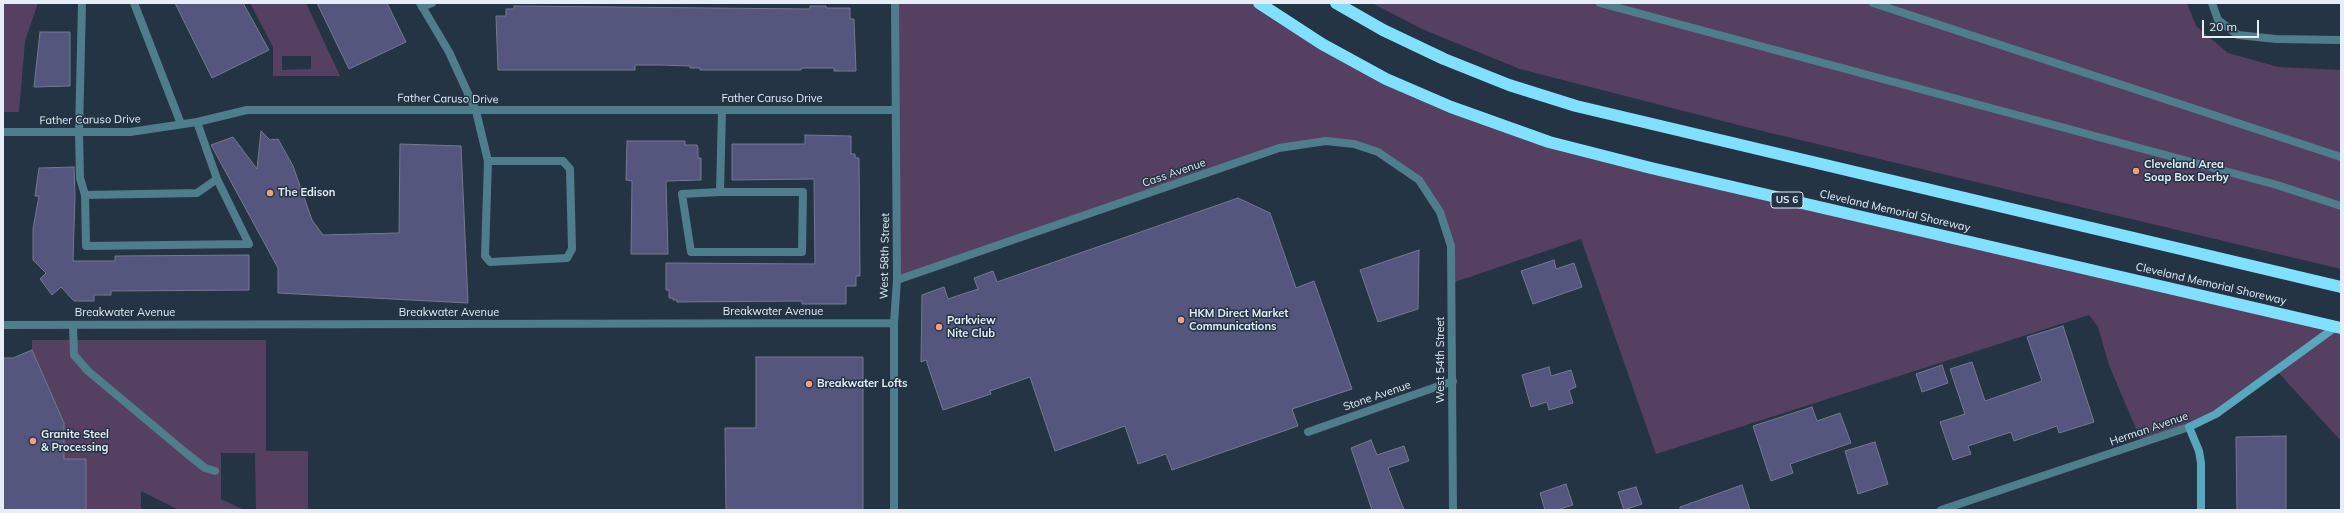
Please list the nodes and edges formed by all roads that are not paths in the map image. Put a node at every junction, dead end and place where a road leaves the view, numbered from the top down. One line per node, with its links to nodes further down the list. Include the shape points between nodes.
1 (82, 3): 18 (street)
2 (134, 3): 16 (street)
3 (432, 3): 10 (street)
4 (896, 3): 13 (street, West 58th Street)
5 (1259, 3): 32 (highway, Cleveland Memorial Shoreway / US 6, via 1329,48 1386,78 1451,107 1548,142)
6 (1336, 3): 27 (highway, via 1383,30 1444,59 1509,85 1576,106)
7 (1600, 3): 24 (street, via 2277,185)
8 (1873, 3): 19 (street)
9 (2212, 3): 11 (street, via 2218,20 2238,35 2276,39)
10 (421, 5): 14 (street, via 449,52)
11 (2341, 40)
12 (722, 110): 13 (street, Father Caruso Drive); 14 (street, Father Caruso Drive); 22 (street)
13 (896, 110): 26 (street, West 58th Street)
14 (476, 111): 15 (street, Father Caruso Drive, via 247,110); 20 (street)
15 (197, 122): 16 (street, Father Caruso Drive); 21 (street)
16 (180, 124): 18 (street, Father Caruso Drive, via 130,132)
17 (3, 132): 18 (street, Father Caruso Drive)
18 (79, 132): 23 (street, via 80,178)
19 (2341, 157)
20 (488, 161): 20 (street, via 485,256 490,262 567,258 572,249 570,169 563,162)
21 (217, 179): 23 (street, via 198,193); 23 (street, via 249,244 86,246)
22 (720, 192): 22 (street, via 803,192 802,252 690,252 682,194)
23 (85, 195)
24 (2341, 206)
25 (1440, 212): 26 (street, Cass Avenue, via 1419,180 1378,152 1354,144 1326,142 1279,148); 33 (street, West 54th Street, via 1452,246)
26 (897, 280): 28 (street, West 58th Street)
27 (2341, 287)
28 (894, 323): 31 (street, Breakwater Avenue); 37 (street, West 58th Street)
29 (2341, 323): 34 (street, Herman Avenue, via 2216,414)
30 (3, 325): 31 (street, Breakwater Avenue)
31 (73, 325): 36 (street, via 74,355 88,371 205,468)
32 (2341, 328)
33 (1453, 382): 35 (street, Stone Avenue); 38 (street, West 54th Street)
34 (2189, 427): 39 (street, Herman Avenue); 40 (street, via 2200,457)
35 (1308, 432)
36 (215, 471)
37 (894, 510)
38 (1453, 510)
39 (1941, 510)
40 (2201, 510)

